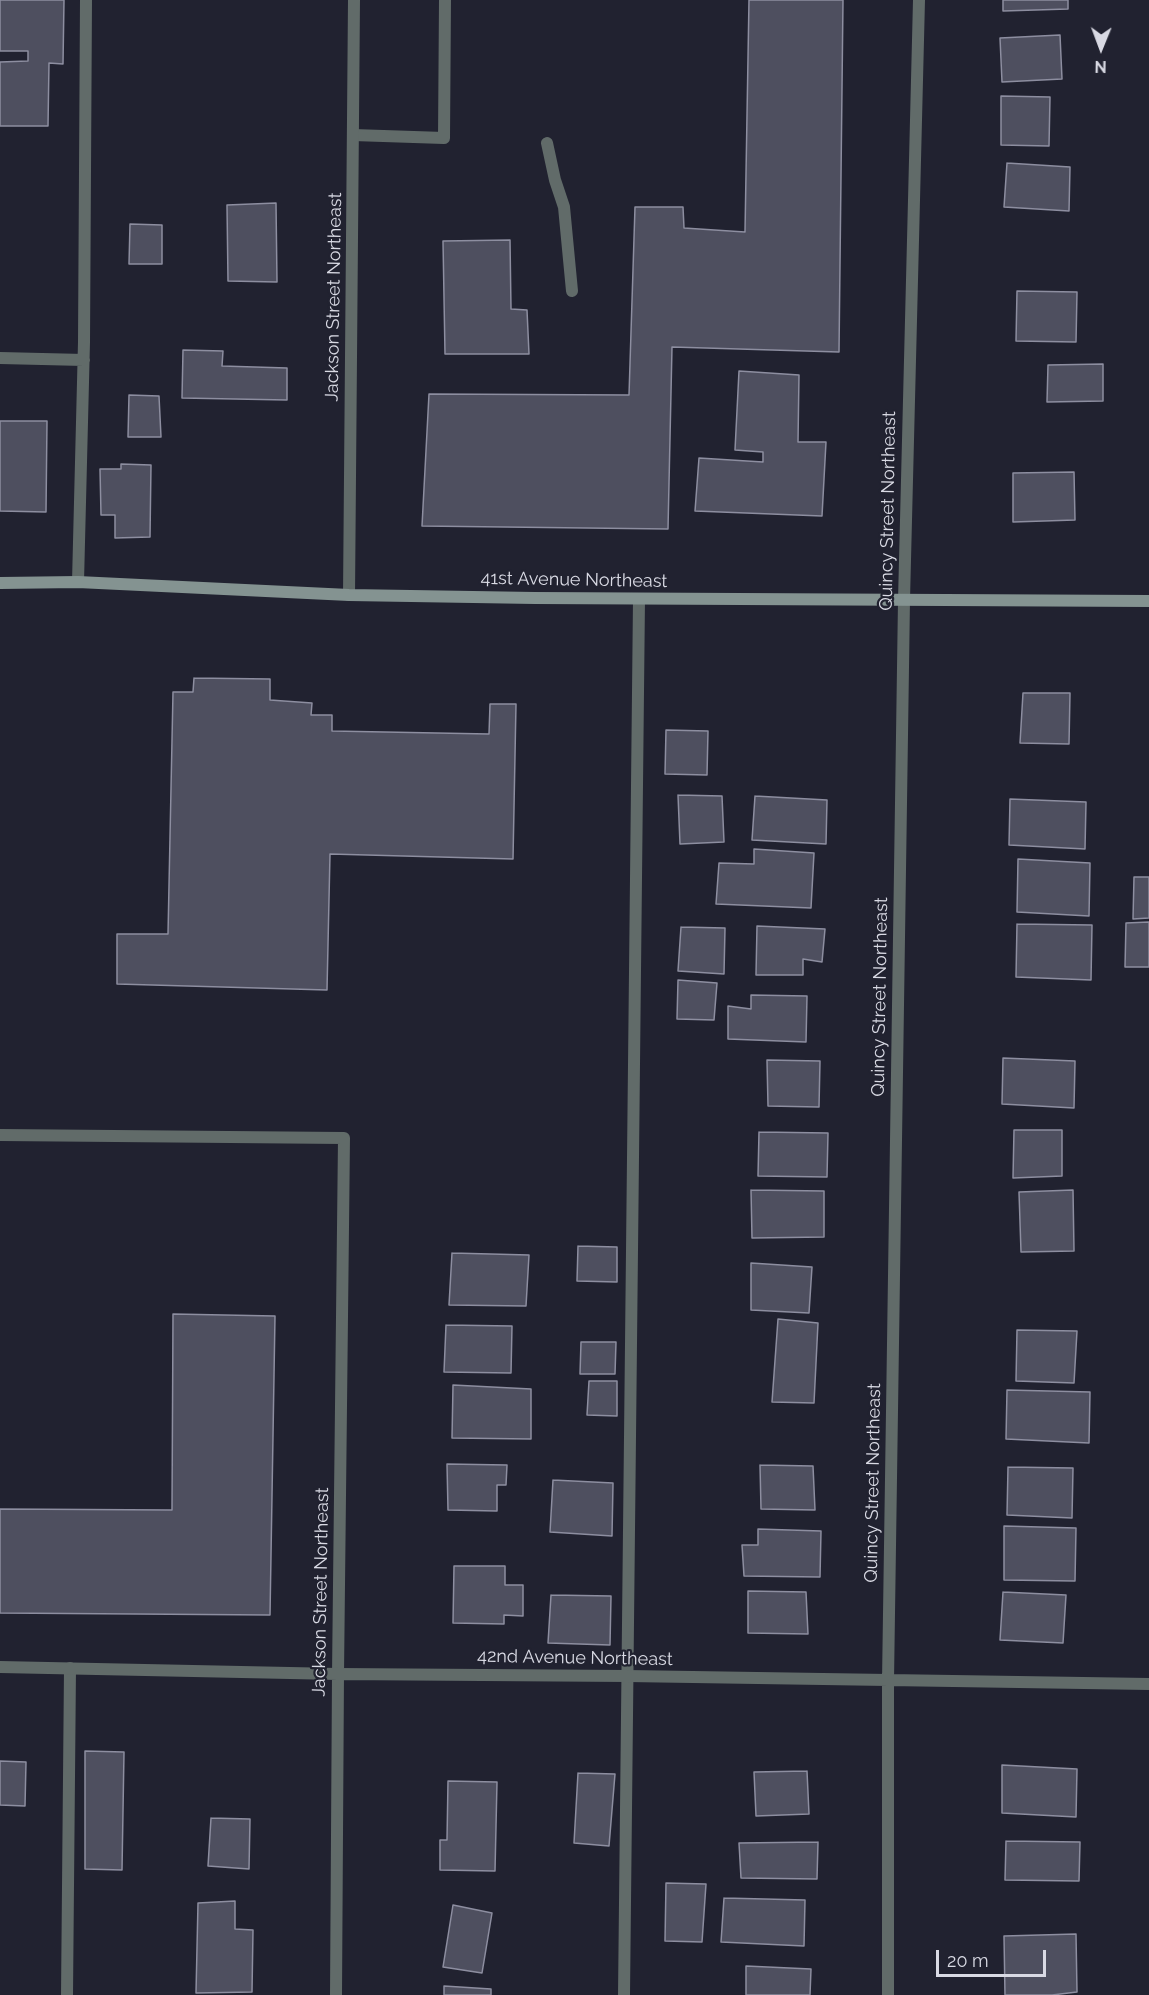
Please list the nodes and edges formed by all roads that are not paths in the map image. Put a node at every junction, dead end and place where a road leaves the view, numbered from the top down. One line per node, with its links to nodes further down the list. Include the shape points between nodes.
1 (86, 0): 9 (street)
2 (354, 0): 5 (street, Jackson Street Northeast)
3 (445, 0): 5 (street, via 444,138)
4 (919, 0): 14 (street, Quincy Street Northeast)
5 (353, 135): 12 (street, Jackson Street Northeast)
6 (547, 143): 7 (street, via 564,207)
7 (572, 291)
8 (0, 358): 9 (street)
9 (84, 360): 10 (street)
10 (78, 582): 11 (street, 41st Avenue Northeast); 12 (street, 41st Avenue Northeast)
11 (0, 583)
12 (349, 595): 13 (street, 41st Avenue Northeast)
13 (639, 599): 14 (street, 41st Avenue Northeast); 20 (street)
14 (903, 600): 15 (street, 41st Avenue Northeast); 21 (street, Quincy Street Northeast)
15 (1149, 601)
16 (0, 1135): 19 (street, Jackson Street Northeast, via 344,1138)
17 (0, 1667): 18 (street, 42nd Avenue Northeast)
18 (70, 1668): 19 (street, 42nd Avenue Northeast); 23 (street)
19 (338, 1674): 20 (street, 42nd Avenue Northeast); 24 (street, Jackson Street Northeast)
20 (627, 1676): 21 (street, 42nd Avenue Northeast); 25 (street)
21 (888, 1680): 22 (street, 42nd Avenue Northeast); 26 (street, Quincy Street Northeast)
22 (1149, 1684)
23 (67, 1995)
24 (336, 1995)
25 (624, 1995)
26 (888, 1995)

